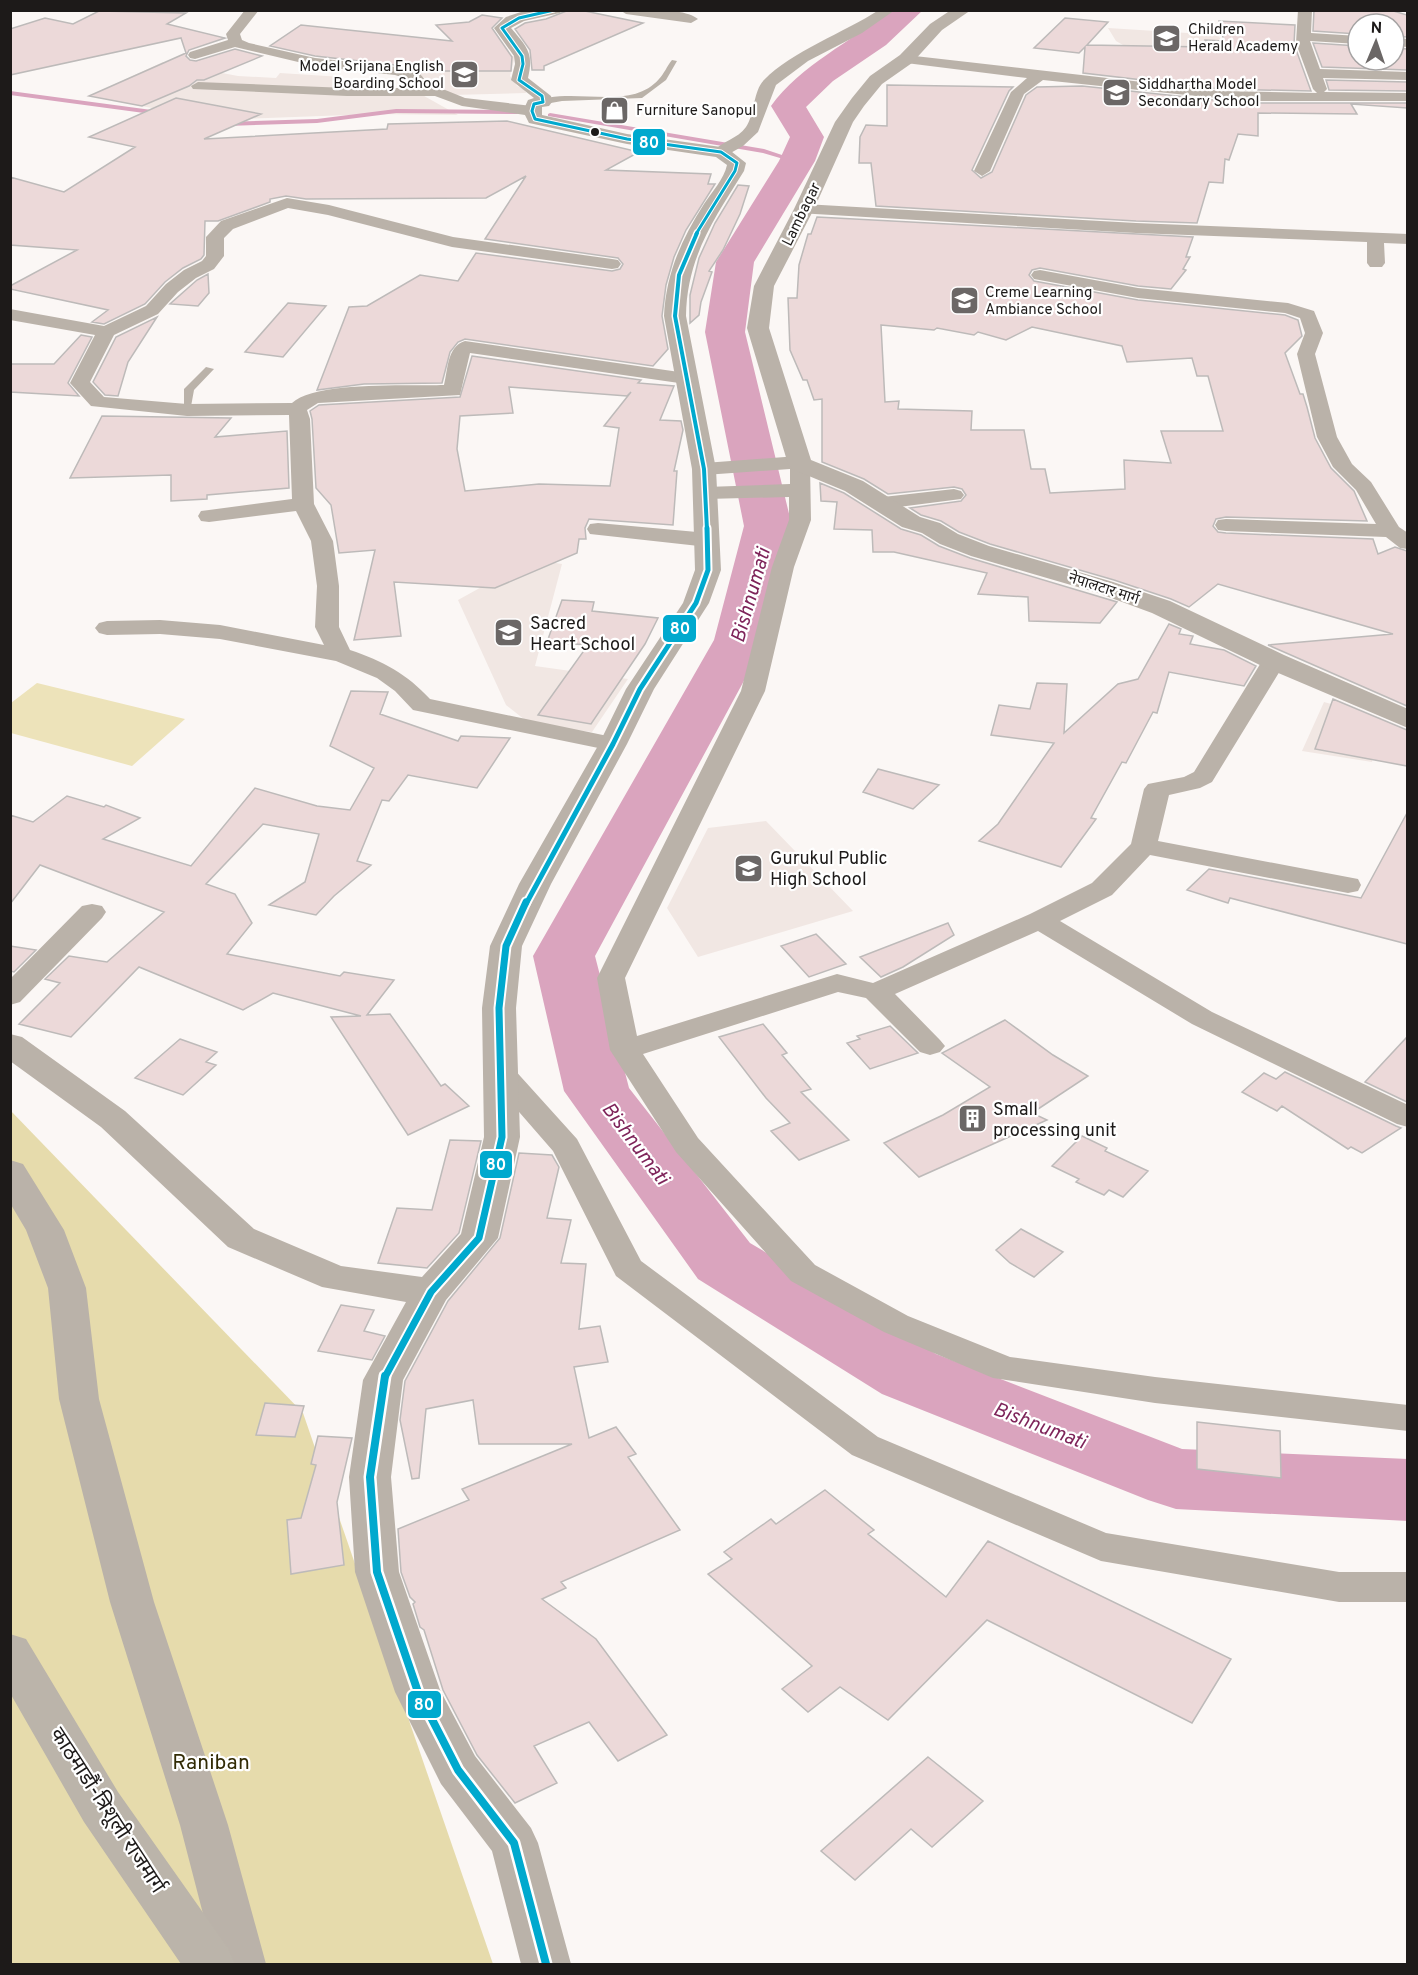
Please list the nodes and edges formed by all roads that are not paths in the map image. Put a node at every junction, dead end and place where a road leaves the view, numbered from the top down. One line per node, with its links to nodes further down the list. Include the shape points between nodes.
1 (253, 10): 10 (street, via 232,34)
2 (554, 10): 21 (street, via 506,22 502,28 522,55 524,64 519,80 542,96)
3 (626, 10): 7 (street)
4 (889, 10): 22 (street, via 803,58 769,83 753,129)
5 (963, 10): 12 (street, Lambagar, via 936,27)
6 (1305, 10): 8 (street)
7 (691, 19)
8 (1305, 37): 9 (street); 14 (street, via 1303,43)
9 (1346, 39)
10 (236, 42): 11 (street); 18 (street, via 315,62 397,71)
11 (195, 56)
12 (906, 59): 15 (street); 24 (street, Lambagar, via 876,80 844,122)
13 (674, 61): 21 (lane, via 664,79 639,97 562,99)
14 (1314, 73): 16 (street); 19 (street)
15 (1041, 74): 19 (street, via 1222,95); 23 (street, via 1018,92)
16 (1407, 76)
17 (198, 86): 18 (street)
18 (438, 92): 21 (street, via 462,102)
19 (1323, 97): 20 (street)
20 (1407, 97)
21 (536, 114): 22 (street, via 627,139)
22 (728, 148): 33 (street, via 737,163 735,171 686,250 674,293)
23 (982, 171)
24 (804, 209): 25 (street); 36 (street, Lambagar, via 764,286 758,328)
25 (1375, 237): 26 (street); 27 (street)
26 (1407, 239)
27 (1376, 263)
28 (612, 264): 31 (street, via 452,242 329,210 282,203 227,225 215,237 215,256 208,265 172,288 152,310)
29 (1040, 275): 44 (street, via 1137,293 1288,308 1308,315 1314,333 1306,354 1327,436 1343,467 1364,486)
30 (10, 314): 31 (street)
31 (106, 332): 35 (street, via 80,383 98,402)
32 (209, 369): 35 (lane, via 189,389)
33 (686, 378): 34 (street, via 465,347 453,391 315,397); 37 (street)
34 (297, 409): 35 (street); 40 (street)
35 (187, 410)
36 (790, 474): 37 (street); 39 (street, नेपालटार मार्ग, via 854,486); 59 (street, via 800,520 783,567 753,691 611,978)
37 (715, 480): 45 (street)
38 (954, 495): 39 (street)
39 (883, 503): 48 (street, नेपालटार मार्ग, via 911,522 949,539 1161,607)
40 (303, 504): 41 (street); 47 (street, via 322,541 328,586 327,627)
41 (209, 516)
42 (1226, 525): 44 (street)
43 (598, 529): 45 (street)
44 (1399, 537)
45 (708, 540): 50 (street, via 708,570 696,603 640,689)
46 (107, 628): 47 (street, via 220,632)
47 (340, 655): 50 (street, via 377,667 403,683 422,705)
48 (1274, 661): 49 (street, नेपालटार मार्ग); 51 (street, via 1203,777 1157,789)
49 (1407, 720)
50 (613, 744): 60 (street, via 535,884 506,946 499,1008)
51 (1144, 846): 52 (street); 54 (street, via 1102,889)
52 (1348, 885)
53 (92, 912): 56 (street)
54 (1040, 920): 55 (street); 61 (street, via 1202,1018)
55 (876, 992): 58 (street); 59 (street, via 837,983)
56 (10, 996)
57 (10, 1044): 63 (street, via 113,1119 241,1238 335,1278)
58 (930, 1046)
59 (625, 1050): 64 (street, via 687,1145 802,1273 896,1324 1005,1370)
60 (501, 1074): 63 (street, via 502,1137 479,1238); 65 (street, via 566,1146 628,1268 865,1446 1101,1546 1339,1587)
61 (1407, 1117)
62 (10, 1172): 68 (street, via 45,1230 67,1288 79,1399 132,1602 204,1825)
63 (431, 1292): 69 (street, via 383,1380 370,1477 377,1572 418,1692 458,1770 514,1843)
64 (1407, 1418)
65 (1407, 1587)
66 (10, 1652): 67 (main road, काठमाडौं-त्रिशूली राजमार्ग, via 101,1807)
67 (210, 1965)
68 (241, 1965)
69 (546, 1965)

